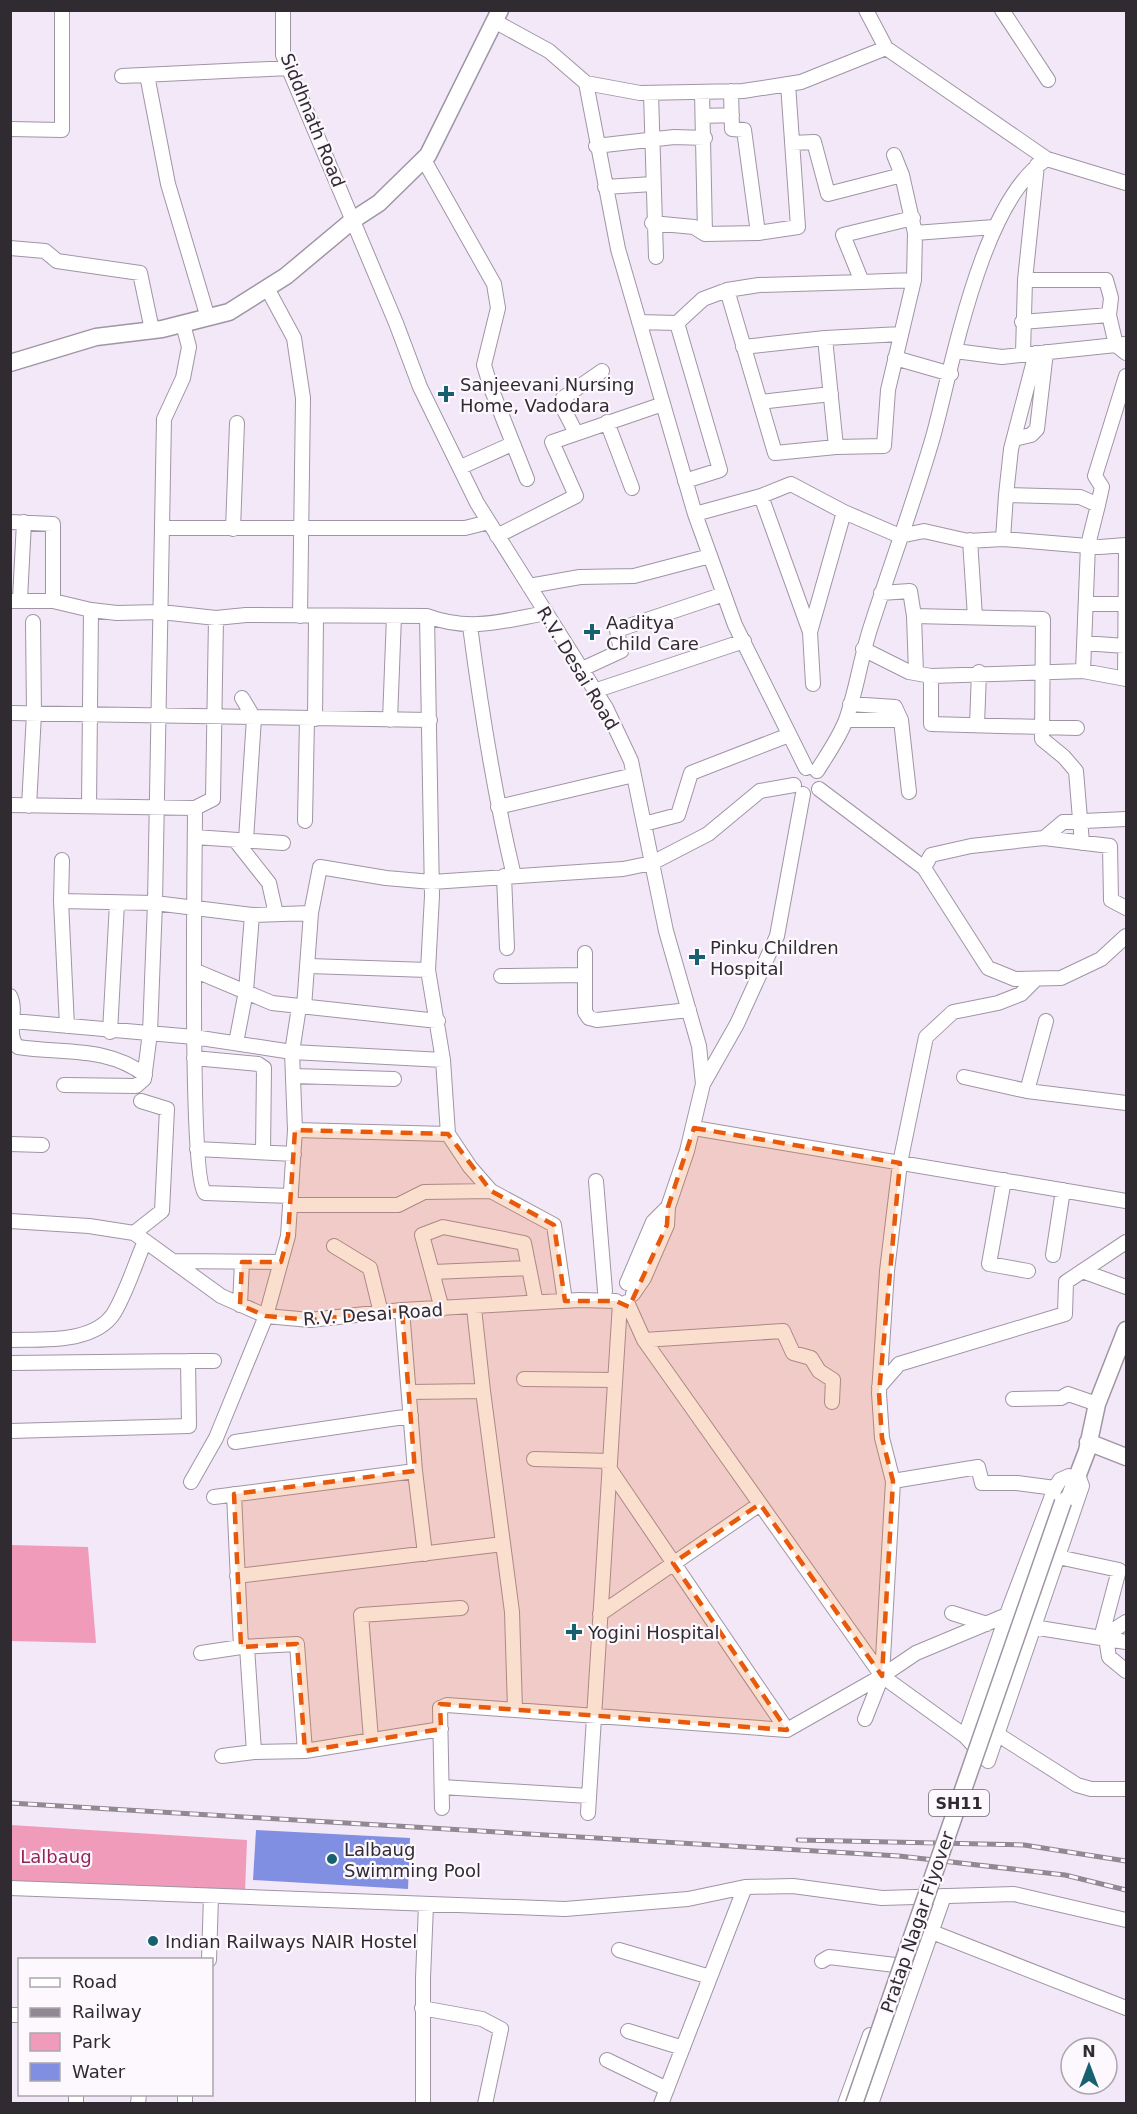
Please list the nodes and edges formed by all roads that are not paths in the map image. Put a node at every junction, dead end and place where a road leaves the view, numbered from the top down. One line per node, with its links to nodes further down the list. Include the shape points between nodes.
1 (62, 10): 18 (street, via 62,130)
2 (283, 10): 7 (street, Siddhnath Road, via 283,55)
3 (1002, 10): 10 (street)
4 (868, 11): 6 (street)
5 (498, 16): 11 (street, via 549,51); 24 (main road)
6 (886, 48): 12 (street); 25 (street)
7 (289, 68): 8 (street); 32 (street, Siddhnath Road)
8 (147, 75): 9 (street); 45 (street, via 168,184)
9 (122, 76)
10 (1048, 80)
11 (586, 83): 15 (street); 22 (street)
12 (788, 84): 13 (street); 21 (street)
13 (731, 91): 14 (street); 16 (street)
14 (702, 92): 15 (street); 17 (street)
15 (651, 93): 20 (street)
16 (732, 115): 17 (street); 34 (street, via 732,129 744,130)
17 (703, 116): 19 (street)
18 (10, 129)
19 (705, 138): 20 (street); 36 (street)
20 (652, 141): 22 (street); 28 (street)
21 (792, 143): 26 (street, via 814,142 828,194); 34 (street, via 798,227)
22 (596, 146): 29 (street)
23 (894, 155): 26 (street)
24 (424, 160): 32 (main road); 69 (street, via 494,284 498,308 484,365)
25 (1042, 162): 27 (street); 33 (street, via 1006,203); 40 (street)
26 (902, 175): 30 (street)
27 (1126, 183)
28 (653, 184): 29 (street); 31 (street)
29 (605, 187): 46 (street)
30 (913, 218): 35 (street); 41 (street, via 843,235)
31 (652, 223): 36 (street, via 694,227); 38 (street)
32 (354, 224): 42 (main road); 71 (street, R.V. Desai Road, via 420,387)
33 (994, 227): 35 (street); 55 (street)
34 (758, 233): 36 (street)
35 (915, 233): 39 (street)
36 (705, 234)
37 (10, 248): 50 (street, via 45,251 57,261 140,273)
38 (656, 257)
39 (914, 280): 41 (street); 51 (street)
40 (1025, 280): 44 (street, via 1106,280 1111,298); 47 (street)
41 (862, 282): 43 (street, via 759,285)
42 (267, 288): 45 (main road, via 229,312); 84 (street, via 294,338 301,388)
43 (727, 291): 48 (street, via 703,299); 53 (street)
44 (1109, 315): 47 (street); 54 (street)
45 (208, 318): 49 (main road)
46 (639, 322): 48 (street); 64 (street)
47 (1022, 322): 56 (street)
48 (677, 323): 73 (street, via 720,470)
49 (183, 324): 50 (main road); 82 (street, via 189,347 183,378 164,419)
50 (152, 330): 58 (main road, via 96,337)
51 (901, 334): 52 (street); 57 (street)
52 (825, 338): 53 (street); 62 (street)
53 (743, 347): 63 (street)
54 (1123, 347): 56 (street)
55 (955, 351): 56 (street, via 1002,357); 60 (street)
56 (1035, 353): 68 (street); 68 (street, via 1038,429)
57 (895, 358): 60 (street); 70 (street, via 884,446)
58 (10, 363)
59 (602, 371): 67 (street, via 563,398 561,403)
60 (951, 374): 86 (street)
61 (1126, 376): 77 (street, via 1095,476 1102,487)
62 (831, 394): 63 (street); 70 (street)
63 (760, 402): 70 (street, via 775,453)
64 (663, 404): 65 (street); 73 (street)
65 (607, 422): 67 (street); 74 (street)
66 (237, 423): 83 (street)
67 (576, 433): 85 (street, via 552,442 576,496)
68 (1014, 439): 75 (street)
69 (512, 444): 71 (street); 72 (street)
70 (836, 447)
71 (461, 467): 81 (street, R.V. Desai Road)
72 (527, 479)
73 (685, 481): 79 (street)
74 (632, 488)
75 (1006, 495): 77 (street, via 1080,497); 87 (street)
76 (761, 496): 78 (street, via 791,484); 79 (street); 111 (street)
77 (1098, 505): 89 (street)
78 (844, 512): 86 (street); 111 (street)
79 (695, 514): 91 (street)
80 (17, 522): 95 (street); 96 (street, via 53,524)
81 (489, 522): 84 (street, via 465,528); 85 (street, R.V. Desai Road)
82 (162, 528): 83 (street); 100 (street)
83 (233, 529): 84 (street)
84 (302, 529): 102 (street)
85 (497, 536): 92 (street, R.V. Desai Road)
86 (900, 536): 88 (street, via 924,531); 93 (street)
87 (1003, 539): 88 (street); 89 (street)
88 (970, 540): 107 (street)
89 (1088, 545): 90 (street); 97 (street)
90 (1126, 545): 98 (street)
91 (710, 556): 92 (street, via 634,576 580,577); 94 (street)
92 (529, 586): 101 (street, R.V. Desai Road)
93 (882, 593): 105 (street, via 910,591); 115 (street)
94 (724, 594): 112 (street); 116 (street, via 617,630 621,651)
95 (15, 600): 96 (street)
96 (53, 601): 99 (street)
97 (1086, 604): 98 (street); 113 (street)
98 (1125, 604): 114 (street)
99 (91, 610): 100 (street); 128 (street)
100 (161, 612): 108 (street); 129 (street)
101 (546, 613): 110 (street); 116 (street, R.V. Desai Road)
102 (300, 616): 106 (street); 108 (street)
103 (394, 616): 104 (street); 106 (street); 133 (street)
104 (427, 616): 110 (street); 134 (street)
105 (914, 616): 107 (street); 120 (street)
106 (316, 617): 132 (street)
107 (975, 617): 117 (street, via 1043,619)
108 (216, 618): 130 (street)
109 (33, 622): 127 (street)
110 (470, 626): 150 (street)
111 (810, 632): 122 (street)
112 (744, 641): 123 (street); 140 (street)
113 (1084, 643): 114 (street); 118 (street)
114 (1125, 646): 121 (street)
115 (863, 649): 120 (street); 125 (street)
116 (582, 669): 123 (street, R.V. Desai Road)
117 (1044, 671): 118 (street); 119 (street); 138 (street)
118 (1083, 671): 121 (street)
119 (979, 672): 120 (street); 137 (street)
120 (923, 674): 137 (street, via 931,724)
121 (1126, 679)
122 (813, 684)
123 (594, 691): 142 (street, R.V. Desai Road, via 606,708)
124 (242, 698): 131 (street)
125 (850, 705): 135 (street); 136 (street, via 895,707)
126 (10, 713): 127 (street)
127 (34, 714): 128 (street); 147 (street)
128 (92, 716): 129 (street); 148 (street)
129 (158, 718): 130 (street); 149 (street)
130 (216, 718): 131 (street); 151 (street, via 213,799)
131 (254, 719): 132 (street); 158 (street)
132 (311, 719): 133 (street); 153 (street)
133 (390, 720): 134 (street)
134 (430, 720): 165 (street)
135 (846, 720): 136 (street); 141 (street)
136 (900, 720): 145 (street)
137 (977, 725): 138 (street)
138 (1041, 728): 139 (street); 154 (street, via 1042,739 1076,771)
139 (1077, 728)
140 (789, 735): 141 (street); 155 (street, via 691,773 678,814)
141 (811, 770): 143 (street, via 795,776); 144 (street, via 821,780)
142 (634, 775): 150 (street); 155 (street, R.V. Desai Road)
143 (799, 789): 144 (street, via 812,794); 162 (street, via 760,791 708,834); 203 (street, via 777,936 737,1024)
144 (819, 789): 163 (street)
145 (909, 792)
146 (10, 805): 147 (street)
147 (29, 806): 148 (street)
148 (89, 806): 149 (street)
149 (157, 807): 151 (street); 168 (street)
150 (498, 807): 164 (street)
151 (195, 808): 156 (street)
152 (1126, 819): 154 (street)
153 (305, 820)
154 (1081, 821): 157 (street, via 1056,825); 160 (street)
155 (644, 824): 162 (street, R.V. Desai Road)
156 (195, 837): 158 (street); 169 (street)
157 (1044, 838): 160 (street); 163 (street, via 931,855)
158 (240, 840): 159 (street); 172 (street, via 269,883)
159 (283, 843)
160 (1082, 843): 170 (street, via 1110,846 1111,900)
161 (62, 860): 166 (street)
162 (652, 862): 164 (street, via 623,869); 186 (street, R.V. Desai Road, via 666,931)
163 (924, 868): 182 (street, via 988,968 1015,979)
164 (509, 876): 165 (street); 175 (street)
165 (432, 882): 171 (street, via 320,867); 178 (street)
166 (61, 901): 167 (street); 190 (street)
167 (117, 903): 168 (street); 191 (street)
168 (155, 903): 169 (street); 192 (street)
169 (195, 906): 173 (street); 179 (street)
170 (1126, 908)
171 (311, 913): 172 (street); 177 (street)
172 (276, 914): 173 (street)
173 (252, 915): 183 (street)
174 (1126, 936): 182 (street, via 1101,959 1061,978)
175 (507, 948)
176 (585, 953): 180 (street)
177 (309, 966): 178 (street); 185 (street)
178 (428, 970): 188 (street)
179 (196, 971): 183 (street); 193 (street)
180 (585, 975): 181 (street); 186 (street, via 585,1012 592,1020)
181 (501, 976)
182 (1036, 979): 216 (street, via 1021,994 953,1012 926,1037)
183 (246, 991): 185 (street, via 272,1003); 194 (street)
184 (10, 996): 187 (street)
185 (302, 1007): 188 (street); 196 (street)
186 (689, 1010): 203 (street, R.V. Desai Road, via 699,1046)
187 (13, 1021): 190 (street); 195 (street)
188 (438, 1021): 198 (street)
189 (1046, 1021): 205 (street)
190 (68, 1026): 191 (street)
191 (110, 1032): 192 (street)
192 (150, 1033): 193 (street); 199 (street)
193 (194, 1037): 194 (street); 197 (street)
194 (236, 1043): 196 (street)
195 (14, 1052): 199 (street, via 110,1056)
196 (292, 1052): 198 (street); 200 (street)
197 (194, 1058): 213 (street); 214 (street, via 258,1064 264,1068)
198 (443, 1060): 210 (street)
199 (145, 1075): 204 (street, via 136,1086)
200 (293, 1076): 202 (street); 209 (street)
201 (964, 1077): 205 (street)
202 (394, 1079)
203 (703, 1084): 208 (street, R.V. Desai Road)
204 (64, 1085)
205 (1027, 1091): 207 (street)
206 (141, 1101): 224 (street, via 166,1109 162,1211)
207 (1126, 1102)
208 (694, 1128): 216 (street); 236 (street, R.V. Desai Road, via 668,1207 667,1225 644,1278)
209 (295, 1130): 210 (street); 215 (street)
210 (448, 1134): 220 (street)
211 (10, 1144): 212 (street)
212 (42, 1145)
213 (196, 1149): 214 (street); 221 (street, via 201,1187 206,1193)
214 (263, 1152): 215 (street)
215 (294, 1154): 221 (street)
216 (900, 1163): 217 (street); 253 (street)
217 (1004, 1180): 219 (street); 233 (street, via 989,1264)
218 (596, 1181): 236 (street)
219 (1063, 1190): 222 (street); 227 (street)
220 (491, 1191): 221 (street, via 424,1192 398,1205); 237 (street, via 554,1225)
221 (290, 1200): 230 (street, via 288,1236)
222 (1126, 1201)
223 (10, 1221): 224 (street, R.V. Desai Road, via 89,1226)
224 (140, 1237): 228 (street, R.V. Desai Road); 246 (street, via 113,1314 96,1328 69,1338)
225 (1126, 1242): 232 (street)
226 (334, 1246): 243 (street, via 370,1268)
227 (1053, 1254)
228 (173, 1261): 229 (street); 239 (street, R.V. Desai Road)
229 (242, 1262): 230 (street); 239 (street)
230 (281, 1262): 244 (street)
231 (529, 1268): 234 (street); 234 (street, via 524,1244 443,1227 422,1235); 238 (street)
232 (1082, 1270): 235 (street); 253 (street, via 1066,1282 1065,1314 899,1364)
233 (1028, 1271)
234 (433, 1272): 241 (street)
235 (1126, 1287)
236 (620, 1295): 237 (street, R.V. Desai Road); 247 (street); 252 (street)
237 (565, 1301): 238 (street, R.V. Desai Road)
238 (536, 1303): 240 (street, R.V. Desai Road)
239 (240, 1305): 244 (street, R.V. Desai Road)
240 (474, 1308): 241 (street, R.V. Desai Road); 254 (street)
241 (442, 1309): 242 (street, R.V. Desai Road)
242 (402, 1311): 243 (street, R.V. Desai Road); 255 (street)
243 (381, 1313): 244 (street, R.V. Desai Road, via 310,1320)
244 (266, 1316): 268 (street, via 216,1438)
245 (1126, 1330): 258 (main road, Pratap Nagar Flyover)
246 (10, 1340)
247 (644, 1340): 257 (street, via 783,1331 793,1353 811,1358 819,1371 833,1380); 272 (street)
248 (188, 1361): 249 (street); 250 (street); 260 (street, via 189,1426)
249 (214, 1361)
250 (10, 1363)
251 (524, 1379): 252 (street)
252 (615, 1380): 265 (street)
253 (879, 1387): 267 (street, via 882,1438)
254 (483, 1391): 255 (street); 273 (street)
255 (410, 1392): 259 (street)
256 (1013, 1399): 258 (street, via 1061,1398 1068,1394)
257 (832, 1401)
258 (1097, 1404): 262 (main road, Pratap Nagar Flyover)
259 (411, 1416): 261 (street); 266 (street)
260 (10, 1431)
261 (235, 1442)
262 (1088, 1442): 263 (main road); 269 (main road, Pratap Nagar Flyover, via 1082,1446)
263 (1126, 1457)
264 (534, 1459): 265 (street)
265 (610, 1464): 276 (street); 280 (street)
266 (415, 1471): 270 (street); 274 (street)
267 (893, 1481): 269 (street, via 978,1467 982,1482); 290 (street)
268 (191, 1482)
269 (1067, 1485): 275 (street, via 1082,1486); 281 (street); 330 (main road, Pratap Nagar Flyover / SH11, bridge)
270 (234, 1494): 271 (street); 277 (street)
271 (214, 1497)
272 (760, 1504): 276 (street); 290 (street)
273 (503, 1544): 274 (street); 291 (street, via 512,1612)
274 (425, 1554): 277 (street)
275 (1058, 1557): 284 (street); 285 (street, via 1119,1570)
276 (673, 1563): 280 (street); 295 (street)
277 (237, 1576): 287 (street)
278 (461, 1608): 298 (street, via 361,1615)
279 (952, 1613): 283 (street)
280 (600, 1614): 292 (street)
281 (1007, 1615): 283 (street); 297 (street)
282 (1126, 1622): 285 (street)
283 (987, 1624): 290 (street, via 916,1653)
284 (1033, 1627): 285 (street); 296 (street)
285 (1104, 1638): 286 (street); 289 (street, via 1109,1657)
286 (1126, 1642)
287 (244, 1647): 288 (street); 299 (street, via 297,1644); 300 (street)
288 (201, 1653)
289 (1126, 1671)
290 (882, 1676): 293 (street); 295 (street); 297 (street)
291 (515, 1709): 292 (street); 294 (street, via 447,1705 440,1708)
292 (594, 1717): 295 (street); 304 (street)
293 (865, 1719)
294 (441, 1729): 298 (street); 302 (street)
295 (787, 1730)
296 (997, 1734): 297 (street, via 988,1761); 303 (street, via 1077,1785)
297 (965, 1736)
298 (371, 1739): 299 (street)
299 (305, 1751): 300 (street)
300 (254, 1752): 301 (street)
301 (222, 1756)
302 (442, 1787): 304 (street); 305 (street)
303 (1126, 1790)
304 (589, 1796): 306 (street)
305 (442, 1808)
306 (588, 1814)
307 (745, 1887): 311 (street, via 793,1886 882,1898); 312 (street, via 688,1899 565,1909); 319 (street)
308 (10, 1888): 309 (street)
309 (211, 1896): 312 (street); 316 (street)
310 (944, 1896): 311 (street); 313 (street, via 1014,1894); 314 (street)
311 (919, 1898): 318 (street)
312 (426, 1905): 320 (street)
313 (1126, 1920)
314 (932, 1932): 321 (street); 331 (street)
315 (619, 1950): 319 (street)
316 (208, 1958)
317 (822, 1961): 318 (street, via 829,1957)
318 (895, 1965): 329 (street)
319 (710, 1977): 323 (street)
320 (422, 2008): 326 (street); 327 (street, via 482,2019 501,2029)
321 (1126, 2008)
322 (628, 2031): 323 (street)
323 (683, 2048): 325 (street)
324 (607, 2060): 325 (street)
325 (667, 2089): 328 (street)
326 (423, 2103)
327 (485, 2103)
328 (661, 2103)
329 (844, 2103)
330 (854, 2103)
331 (871, 2103)

